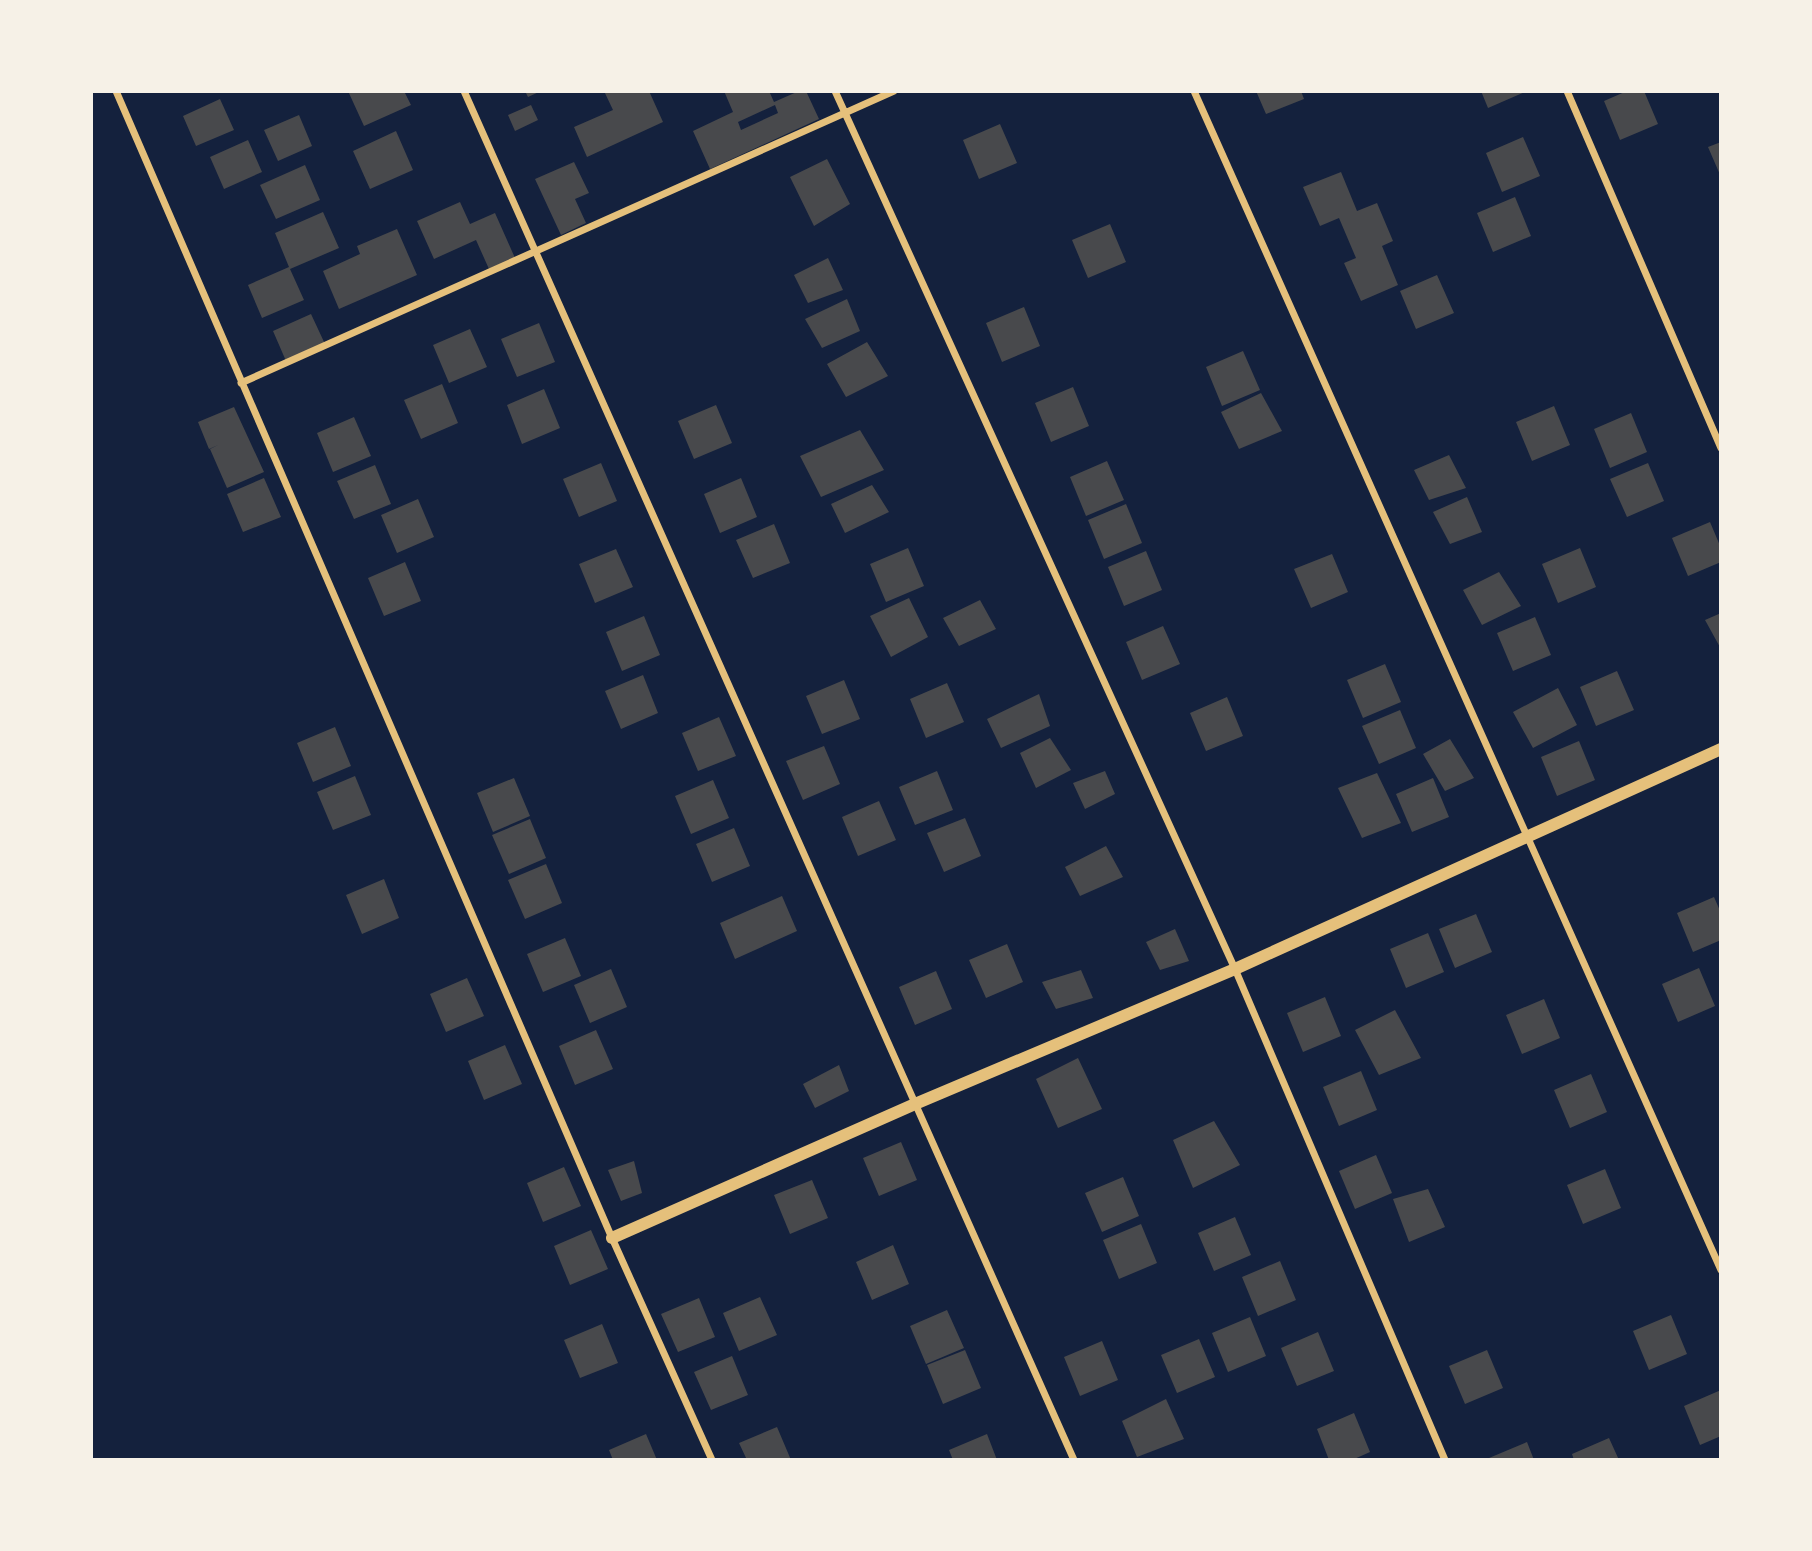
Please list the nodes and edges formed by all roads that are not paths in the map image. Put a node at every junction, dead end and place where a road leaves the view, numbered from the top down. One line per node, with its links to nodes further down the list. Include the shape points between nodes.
1 (116, 91): 9 (street)
2 (464, 91): 8 (street)
3 (835, 91): 7 (street)
4 (894, 91): 7 (street)
5 (1194, 91): 12 (street)
6 (1567, 91): 10 (street)
7 (845, 113): 8 (street); 13 (street)
8 (536, 253): 9 (street); 14 (street)
9 (241, 383): 15 (street)
10 (1721, 448)
11 (1721, 750): 12 (street)
12 (1527, 837): 13 (street); 16 (street)
13 (1235, 969): 14 (street); 19 (street)
14 (915, 1104): 15 (street); 18 (street)
15 (612, 1238): 17 (street)
16 (1721, 1270)
17 (712, 1460)
18 (1074, 1460)
19 (1445, 1460)

